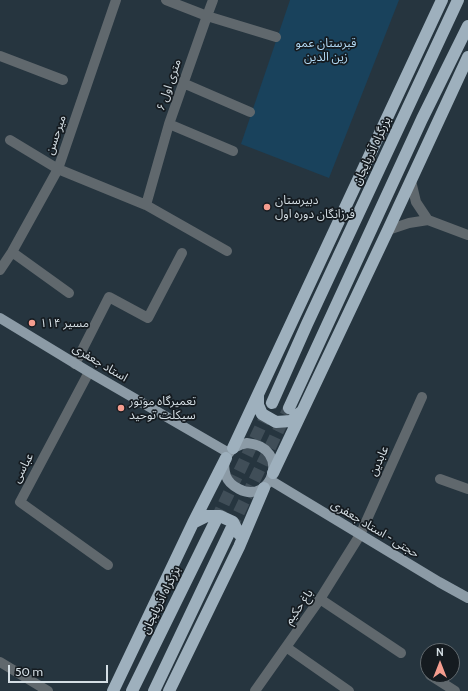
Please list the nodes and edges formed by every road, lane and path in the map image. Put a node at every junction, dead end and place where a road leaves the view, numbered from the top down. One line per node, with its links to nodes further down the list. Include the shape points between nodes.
1 (116, 0): 17 (street, میرحسن)
2 (166, 0): 6 (street)
3 (214, 0): 6 (street, ۶ متری اول)
4 (442, 0): 31 (highway)
5 (458, 0): 33 (highway, بزرگراه آذربایجان, via 306,324)
6 (207, 16): 8 (street); 12 (street, ۶ متری اول)
7 (468, 26): 34 (highway)
8 (276, 37)
9 (0, 56): 11 (street)
10 (468, 57): 18 (highway)
11 (63, 80)
12 (183, 83): 13 (street); 14 (street, ۶ متری اول)
13 (250, 112)
14 (169, 124): 16 (street); 19 (street, ۶ متری اول)
15 (10, 140): 17 (street)
16 (233, 151)
17 (58, 169): 19 (street); 23 (street, میرحسن)
18 (411, 180): 20 (street, via 416,202); 21 (highway)
19 (146, 205): 24 (street)
20 (428, 220): 21 (street, via 409,222); 22 (street)
21 (388, 230): 35 (highway)
22 (468, 235)
23 (12, 252): 26 (street, میرحسن); 27 (street)
24 (227, 252)
25 (182, 253): 29 (street, via 148,318 109,297)
26 (0, 270)
27 (69, 293)
28 (0, 318): 29 (main road, استاد جعفری)
29 (76, 364): 30 (main road, استاد جعفری)
30 (89, 372): 36 (main road, استاد جعفری); 45 (street, عباسی, via 20,502)
31 (258, 394): 35 (highway, via 258,406 262,414 276,422 291,421); 36 (highway)
32 (422, 397): 43 (street, عابدین)
33 (272, 403)
34 (289, 408)
35 (302, 411): 38 (highway)
36 (230, 453): 38 (main road, via 240,444 262,446 272,458); 38 (main road, via 224,468 227,478 234,487 243,491 253,491); 41 (highway)
37 (440, 479): 39 (street)
38 (269, 480): 43 (main road, حجتی - استاد جعفری); 44 (highway)
39 (468, 489)
40 (216, 520): 54 (highway, بزرگراه آذربایجان)
41 (193, 523): 44 (highway, via 207,516 220,516 233,522 239,533); 53 (highway)
42 (231, 529): 55 (highway)
43 (360, 535): 46 (main road, حجتی - استاد جعفری); 47 (street, باغ حکیم)
44 (240, 547): 56 (highway)
45 (108, 565)
46 (468, 598)
47 (320, 599): 48 (street, باغ حکیم); 49 (street)
48 (286, 647): 57 (street, باغ حکیم); 58 (street)
49 (401, 653)
50 (0, 662): 52 (street)
51 (442, 683): 59 (street)
52 (48, 691)
53 (113, 691)
54 (132, 691)
55 (154, 691)
56 (169, 691)
57 (255, 691)
58 (349, 691)
59 (455, 691)

